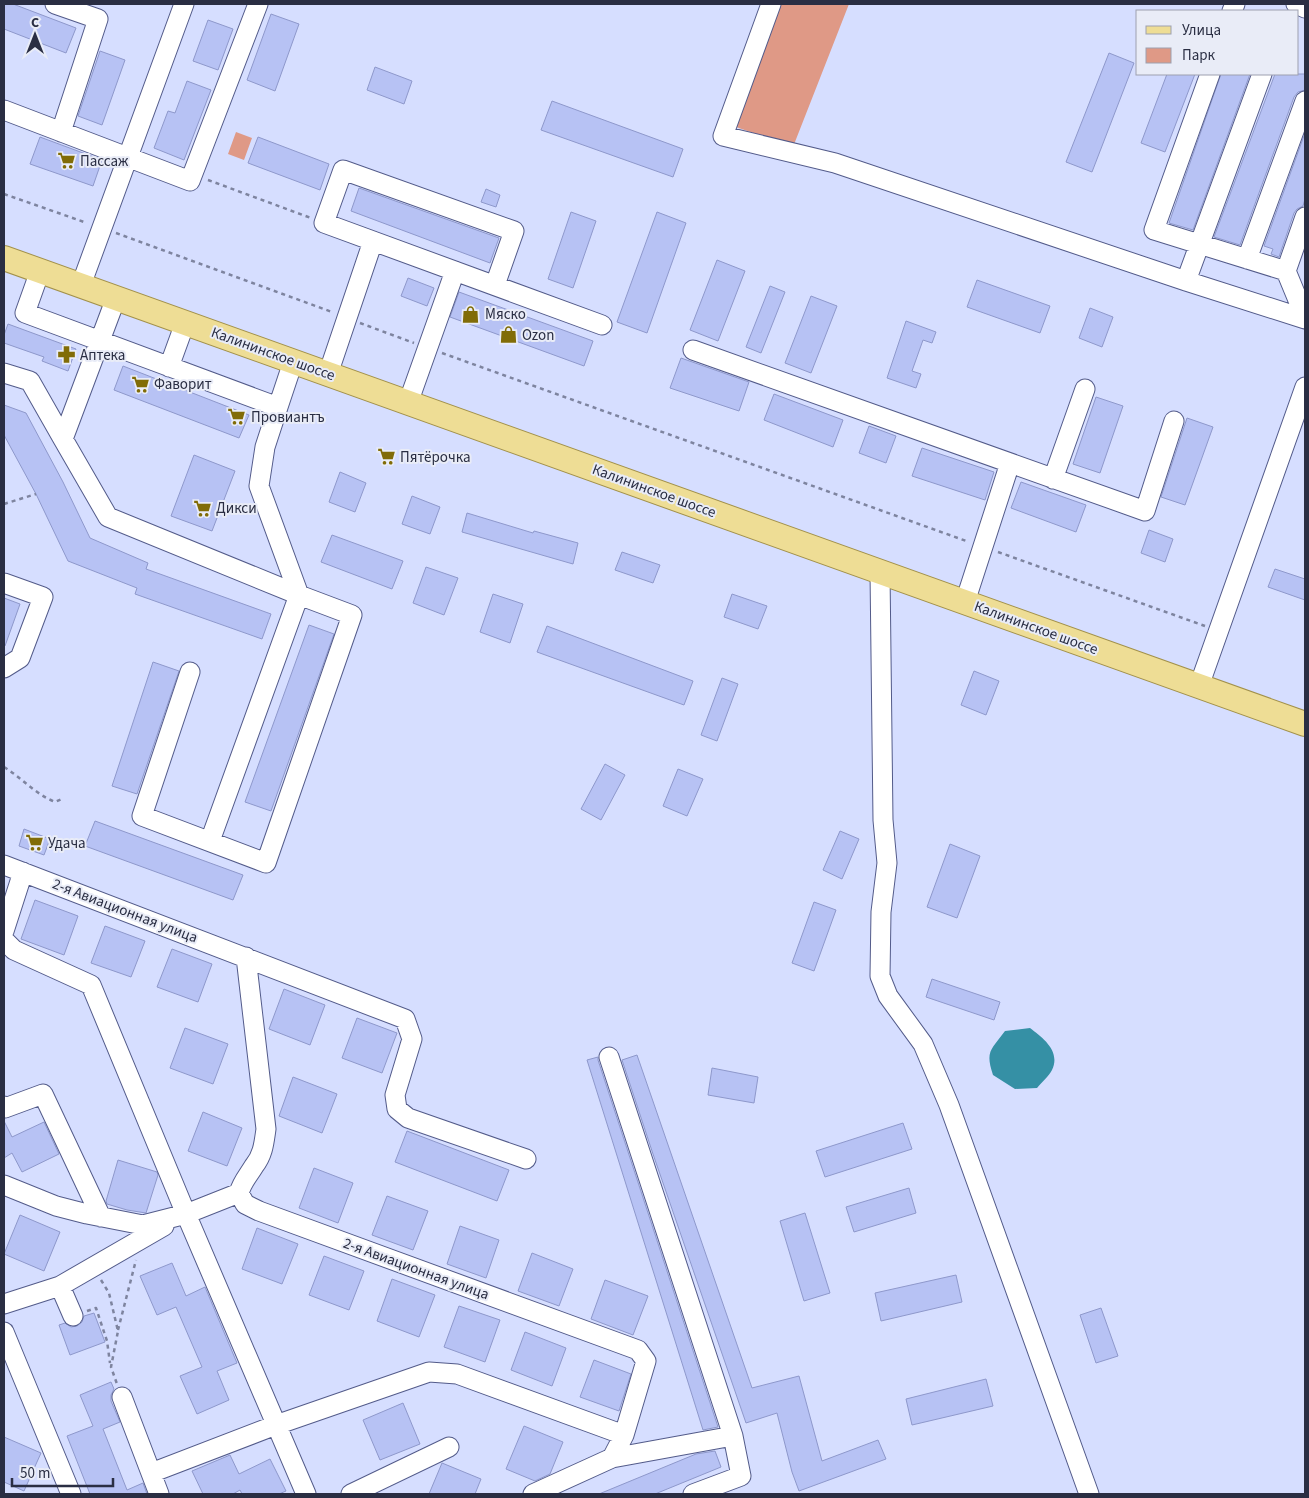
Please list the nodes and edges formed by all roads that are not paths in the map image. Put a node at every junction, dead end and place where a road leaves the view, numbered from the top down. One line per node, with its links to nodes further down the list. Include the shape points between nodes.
1 (55, 4): 7 (street)
2 (184, 4): 13 (street)
3 (258, 4): 13 (street, via 190,181)
4 (771, 4): 22 (street, via 723,136 834,162)
5 (1296, 4): 6 (street)
6 (1305, 8)
7 (101, 11): 12 (street)
8 (1210, 75): 16 (street, via 1154,230)
9 (1262, 75): 16 (street)
10 (1305, 101): 18 (street)
11 (4, 110): 12 (street)
12 (61, 132): 13 (street)
13 (128, 157): 23 (street)
14 (1305, 217): 21 (street)
15 (373, 241): 20 (street); 24 (street, via 324,223 343,170 514,231); 34 (street)
16 (1200, 244): 18 (street); 22 (street)
17 (4, 258): 19 (main road, Калининское шоссе)
18 (1246, 259): 21 (street)
19 (40, 271): 23 (main road, Калининское шоссе); 29 (street, via 26,314)
20 (455, 271): 24 (street); 37 (street)
21 (1286, 271): 26 (street)
22 (1186, 281): 26 (street)
23 (81, 285): 25 (main road, Калининское шоссе)
24 (495, 285): 28 (street)
25 (116, 298): 27 (main road, Калининское шоссе); 29 (street)
26 (1305, 318)
27 (185, 323): 31 (main road, Калининское шоссе); 32 (street)
28 (602, 325)
29 (100, 341): 32 (street); 40 (street)
30 (693, 350): 41 (street)
31 (293, 362): 34 (main road, Калининское шоссе); 38 (street)
32 (170, 367): 38 (street)
33 (4, 373): 40 (street, via 30,381)
34 (328, 374): 37 (main road, Калининское шоссе)
35 (1305, 386): 49 (street)
36 (1085, 389): 42 (street)
37 (408, 403): 43 (main road, Калининское шоссе)
38 (278, 407): 45 (street, via 265,447 259,486)
39 (1174, 421): 42 (street, via 1145,511)
40 (63, 439): 45 (street, via 108,517)
41 (1010, 463): 42 (street); 46 (street)
42 (1054, 479)
43 (880, 572): 46 (main road, Калининское шоссе); 81 (street, via 883,820 887,864 880,912 880,976 888,996 923,1044 949,1105)
44 (4, 583): 47 (street, via 43,597 20,658)
45 (299, 595): 51 (street); 51 (street, via 352,615 266,862)
46 (965, 602): 49 (main road, Калининское шоссе)
47 (4, 668)
48 (190, 672): 51 (street, via 142,816)
49 (1199, 686): 50 (main road, Калининское шоссе)
50 (1305, 724)
51 (210, 841)
52 (4, 865): 53 (street, 2-я Авиационная улица)
53 (24, 872): 54 (street); 56 (street, 2-я Авиационная улица)
54 (4, 931)
55 (4, 940): 62 (street, via 14,950 91,985)
56 (246, 957): 59 (street, 2-я Авиационная улица, via 405,1019 412,1039 395,1095 397,1109 408,1118); 61 (street, via 266,1129 264,1147 256,1165 241,1183)
57 (609, 1057): 71 (street)
58 (4, 1106): 63 (street, via 43,1094)
59 (526, 1159)
60 (4, 1185): 63 (street, via 56,1206)
61 (239, 1193): 62 (street); 70 (street, 2-я Авиационная улица, via 245,1204 259,1211 638,1350 646,1361)
62 (186, 1214): 63 (street, via 143,1226); 64 (street); 69 (street)
63 (102, 1217)
64 (60, 1286): 65 (street); 66 (street)
65 (4, 1304)
66 (73, 1316)
67 (4, 1332): 75 (street)
68 (122, 1397): 74 (street)
69 (276, 1425): 70 (street, via 429,1372 456,1374); 74 (street); 77 (street)
70 (624, 1435): 73 (street, 2-я Авиационная улица)
71 (733, 1436): 73 (street); 80 (street, via 741,1476)
72 (449, 1447): 78 (street)
73 (612, 1458): 79 (street)
74 (151, 1474): 76 (street)
75 (71, 1494)
76 (159, 1494)
77 (306, 1494)
78 (351, 1494)
79 (533, 1494)
80 (693, 1494)
81 (1089, 1494)

